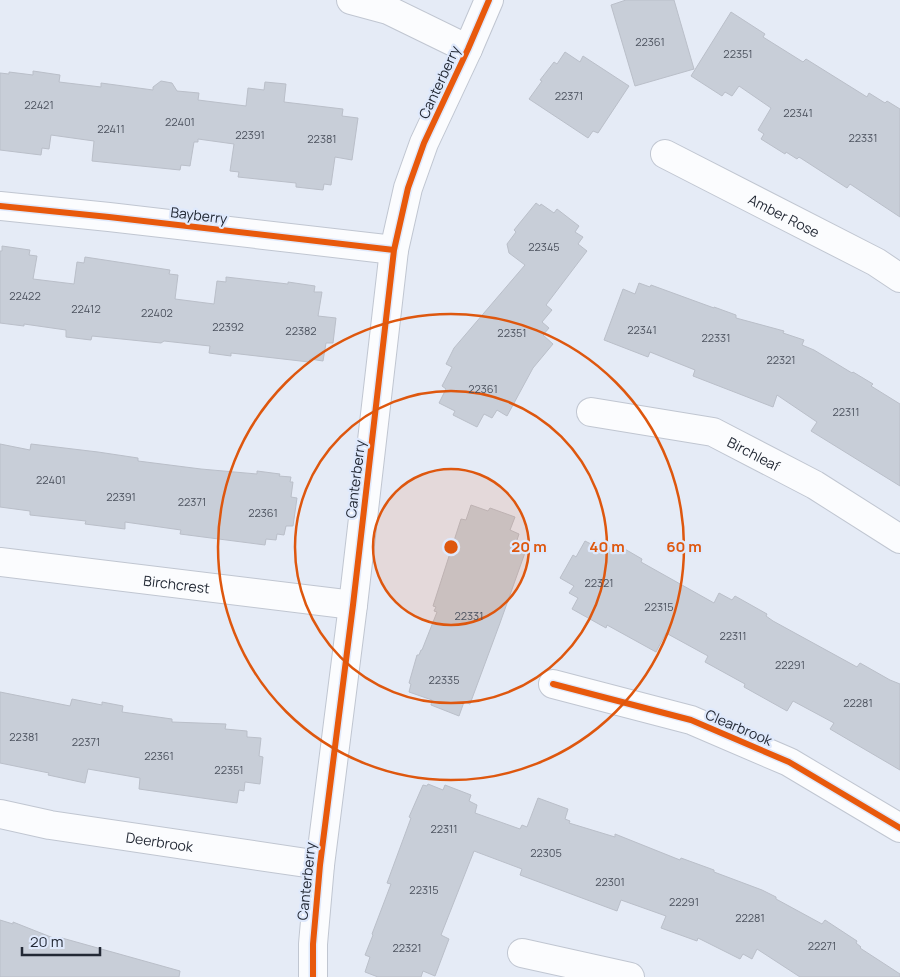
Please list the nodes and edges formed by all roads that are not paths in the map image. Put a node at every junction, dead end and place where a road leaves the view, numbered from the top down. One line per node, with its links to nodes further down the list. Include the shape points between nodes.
1 (351, 0): 3 (street, via 388,10)
2 (488, 0): 3 (street, Canterberry)
3 (468, 49): 6 (street, Canterberry, via 424,143 408,188)
4 (665, 154): 7 (street, Amber Rose, via 876,262)
5 (0, 206): 6 (street, Bayberry)
6 (394, 250): 11 (street, Canterberry)
7 (900, 278)
8 (591, 412): 9 (street, Birchleaf, via 713,432 815,485)
9 (900, 539)
10 (0, 562): 11 (street, Birchcrest)
11 (353, 605): 15 (street, Canterberry)
12 (553, 684): 14 (street, Clearbrook, via 691,720 789,762)
13 (0, 814): 15 (street, Deerbrook, via 50,825)
14 (900, 828)
15 (320, 865): 17 (street, Canterberry)
16 (522, 953): 18 (street)
17 (313, 977)
18 (630, 977)

